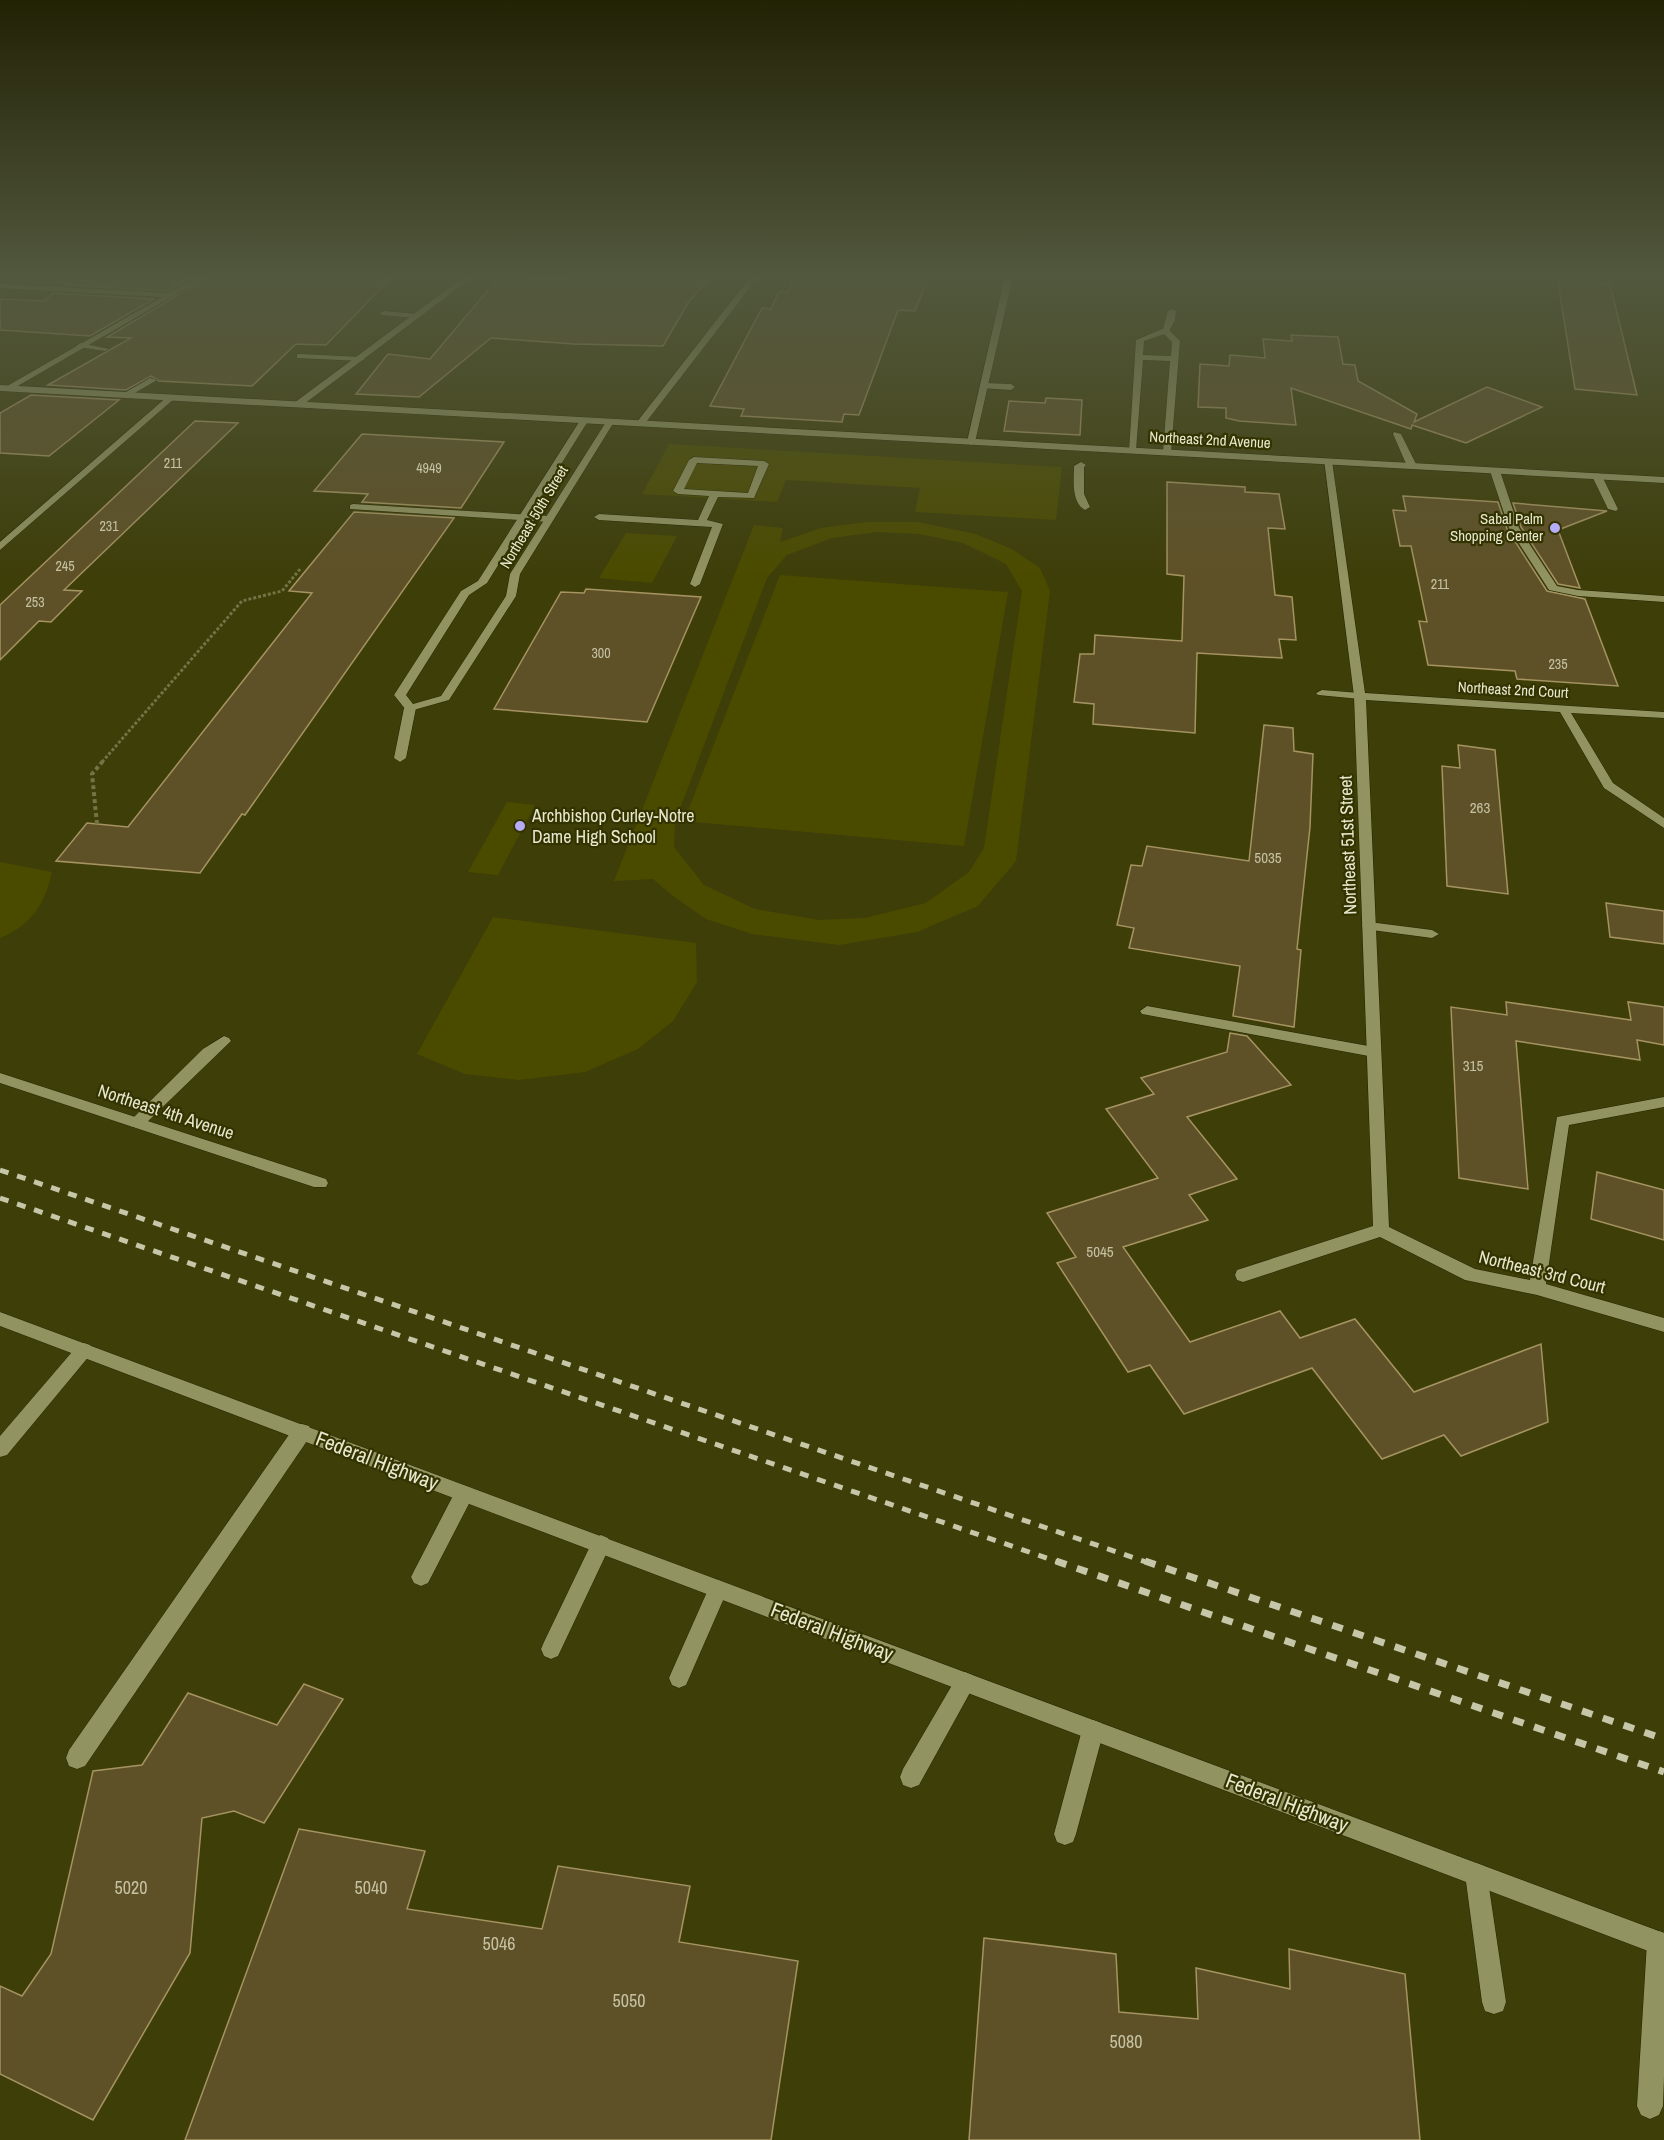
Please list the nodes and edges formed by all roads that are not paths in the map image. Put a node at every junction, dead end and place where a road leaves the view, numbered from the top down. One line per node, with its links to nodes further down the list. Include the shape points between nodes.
1 (25, 376): 10 (street)
2 (338, 376): 13 (street)
3 (677, 376): 16 (street)
4 (986, 376): 8 (street)
5 (1137, 376): 19 (street)
6 (1172, 376): 20 (street)
7 (153, 380): 11 (street)
8 (984, 386): 9 (street); 18 (street)
9 (1011, 387)
10 (3, 388): 11 (street, Northeast 2nd Avenue)
11 (125, 395): 12 (street, Northeast 2nd Avenue)
12 (171, 398): 13 (street, Northeast 2nd Avenue); 35 (street)
13 (297, 405): 14 (street, Northeast 2nd Avenue)
14 (584, 421): 15 (street, Northeast 2nd Avenue); 32 (street, Northeast 50th Street)
15 (610, 422): 16 (street, Northeast 2nd Avenue); 33 (street, Northeast 50th Street)
16 (640, 424): 18 (street, Northeast 2nd Avenue)
17 (1397, 434): 23 (street)
18 (971, 442): 19 (street, Northeast 2nd Avenue)
19 (1132, 450): 20 (street, Northeast 2nd Avenue)
20 (1167, 452): 21 (street, Northeast 2nd Avenue)
21 (1327, 461): 23 (street, Northeast 2nd Avenue); 39 (street, Northeast 51st Street)
22 (1081, 465): 29 (street, via 1079,494)
23 (1412, 466): 24 (street, Northeast 2nd Avenue)
24 (1495, 471): 25 (street, Northeast 2nd Avenue); 37 (street, via 1514,528 1553,588)
25 (1597, 476): 26 (street, Northeast 2nd Avenue); 30 (street)
26 (1664, 480)
27 (715, 494): 27 (street, via 752,496 764,464 694,460 678,491); 34 (street)
28 (353, 507): 32 (street)
29 (1085, 507)
30 (1613, 509)
31 (599, 517): 34 (street)
32 (525, 518): 33 (street); 40 (street, Northeast 50th Street, via 482,584 465,593 400,695)
33 (549, 519): 40 (street, Northeast 50th Street, via 515,574 511,596 445,698)
34 (701, 523): 36 (street, via 718,524)
35 (0, 547)
36 (695, 584)
37 (1664, 599)
38 (1322, 693): 39 (street, Northeast 2nd Court)
39 (1360, 696): 41 (street, Northeast 2nd Court); 45 (street, Northeast 51st Street)
40 (410, 708): 43 (street)
41 (1563, 708): 42 (street, Northeast 2nd Court); 44 (street, via 1608,785)
42 (1664, 715)
43 (400, 758)
44 (1664, 824)
45 (1369, 926): 46 (street); 49 (street, Northeast 51st Street)
46 (1431, 934)
47 (1147, 1011): 49 (street)
48 (224, 1041): 52 (street)
49 (1374, 1052): 54 (street, Northeast 51st Street)
50 (0, 1078): 52 (street, Northeast 4th Avenue)
51 (1664, 1102): 56 (street, via 1562,1121)
52 (137, 1124): 53 (street, Northeast 4th Avenue)
53 (320, 1183)
54 (1382, 1230): 55 (street); 56 (street, Northeast 3rd Court, via 1471,1275)
55 (1244, 1275)
56 (1537, 1288): 58 (street, Northeast 3rd Court)
57 (0, 1319): 59 (street, Federal Highway)
58 (1664, 1325)
59 (84, 1350): 60 (street, Federal Highway); 61 (street)
60 (302, 1432): 62 (street, Federal Highway); 70 (street)
61 (0, 1449)
62 (464, 1494): 63 (street, Federal Highway); 64 (street)
63 (601, 1544): 65 (street, Federal Highway); 66 (street)
64 (421, 1577)
65 (718, 1589): 67 (street); 68 (street, Federal Highway)
66 (551, 1649)
67 (679, 1678)
68 (965, 1682): 69 (street, Federal Highway); 71 (street)
69 (1093, 1730): 72 (street); 73 (street, Federal Highway)
70 (77, 1758)
71 (911, 1777)
72 (1065, 1834)
73 (1476, 1874): 74 (street, Federal Highway); 75 (street)
74 (1661, 1944): 76 (street)
75 (1494, 2002)
76 (1650, 2106)

